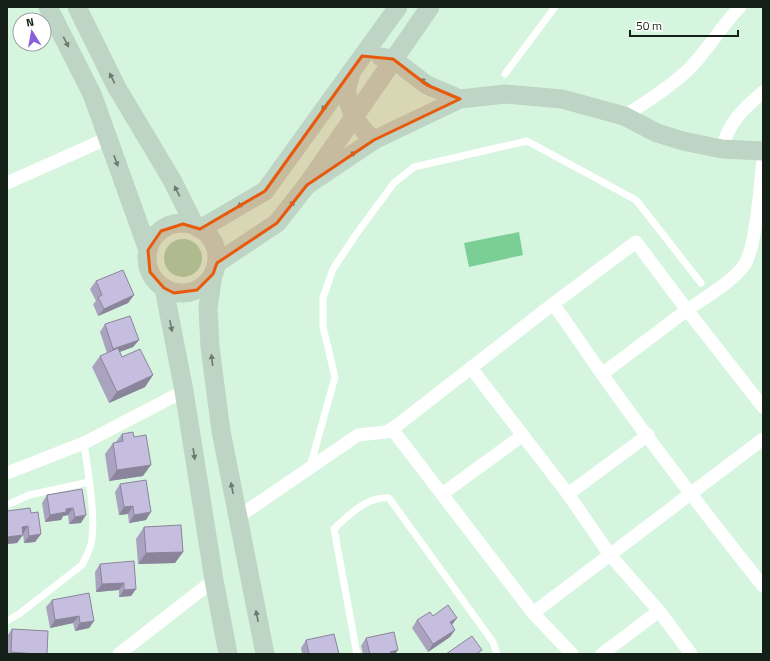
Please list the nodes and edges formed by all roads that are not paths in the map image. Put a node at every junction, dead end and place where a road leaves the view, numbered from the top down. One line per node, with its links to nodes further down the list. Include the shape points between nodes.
1 (48, 7): 14 (street, one-way to 14, via 92,94)
2 (77, 7): 21 (street, one-way to 2, via 117,88)
3 (398, 7): 8 (street)
4 (430, 7): 7 (street)
5 (555, 7): 9 (lane)
6 (740, 7): 12 (street, via 689,68 661,92)
7 (393, 59): 8 (street, via 378,56); 11 (street, one-way to 7, via 427,84); 13 (street)
8 (357, 63): 13 (street, via 347,89 348,102); 21 (street, one-way to 21, via 264,191)
9 (505, 74)
10 (763, 92): 16 (street, via 735,118)
11 (460, 98): 12 (street, via 506,94 536,96 562,99); 15 (street)
12 (624, 116): 16 (street, via 657,133)
13 (355, 117): 15 (street); 20 (street)
14 (108, 138): 19 (street); 22 (street, one-way to 22)
15 (374, 140): 20 (street, one-way to 15)
16 (722, 149): 17 (street)
17 (763, 151)
18 (763, 161): 27 (street, via 751,248 745,264 736,274)
19 (7, 183)
20 (307, 185): 23 (street, one-way to 20, via 277,223)
21 (197, 227): 22 (street, via 171,225 161,231); 23 (street, via 212,241 216,252)
22 (148, 250): 25 (street, via 150,272 155,281)
23 (215, 269): 25 (street, via 206,283 191,292 174,292); 44 (street, one-way to 23, via 221,431 210,347 208,308)
24 (701, 283): 37 (lane, via 636,200 527,141 414,167 394,183 333,269 323,298 323,327 335,377)
25 (164, 288): 30 (street, one-way to 30)
26 (553, 304): 27 (street, via 636,242); 28 (street); 29 (street)
27 (687, 310): 29 (street); 31 (street)
28 (471, 368): 32 (street); 33 (street)
29 (602, 374): 34 (street)
30 (184, 391): 36 (street); 47 (street, one-way to 47)
31 (763, 407)
32 (392, 429): 37 (street, via 358,435); 40 (street)
33 (523, 435): 40 (street); 41 (street)
34 (648, 435): 41 (street); 42 (street)
35 (763, 439): 42 (street)
36 (84, 443): 38 (street); 39 (lane)
37 (310, 468): 44 (street)
38 (7, 473)
39 (89, 482): 43 (lane, via 29,495); 50 (lane, via 92,540 82,565)
40 (442, 494): 49 (street)
41 (568, 494): 45 (street)
42 (690, 494): 45 (street); 46 (street)
43 (7, 504)
44 (238, 517): 53 (street, one-way to 44)
45 (610, 555): 48 (street); 49 (street)
46 (760, 578)
47 (214, 580): 51 (street); 52 (street)
48 (659, 611): 57 (street); 58 (street)
49 (533, 613): 56 (street)
50 (7, 621)
51 (119, 654)
52 (228, 654)
53 (265, 654)
54 (357, 654): 55 (lane, via 334,530 367,502 380,497 389,498 493,642)
55 (497, 654)
56 (572, 654)
57 (602, 654)
58 (691, 654)

